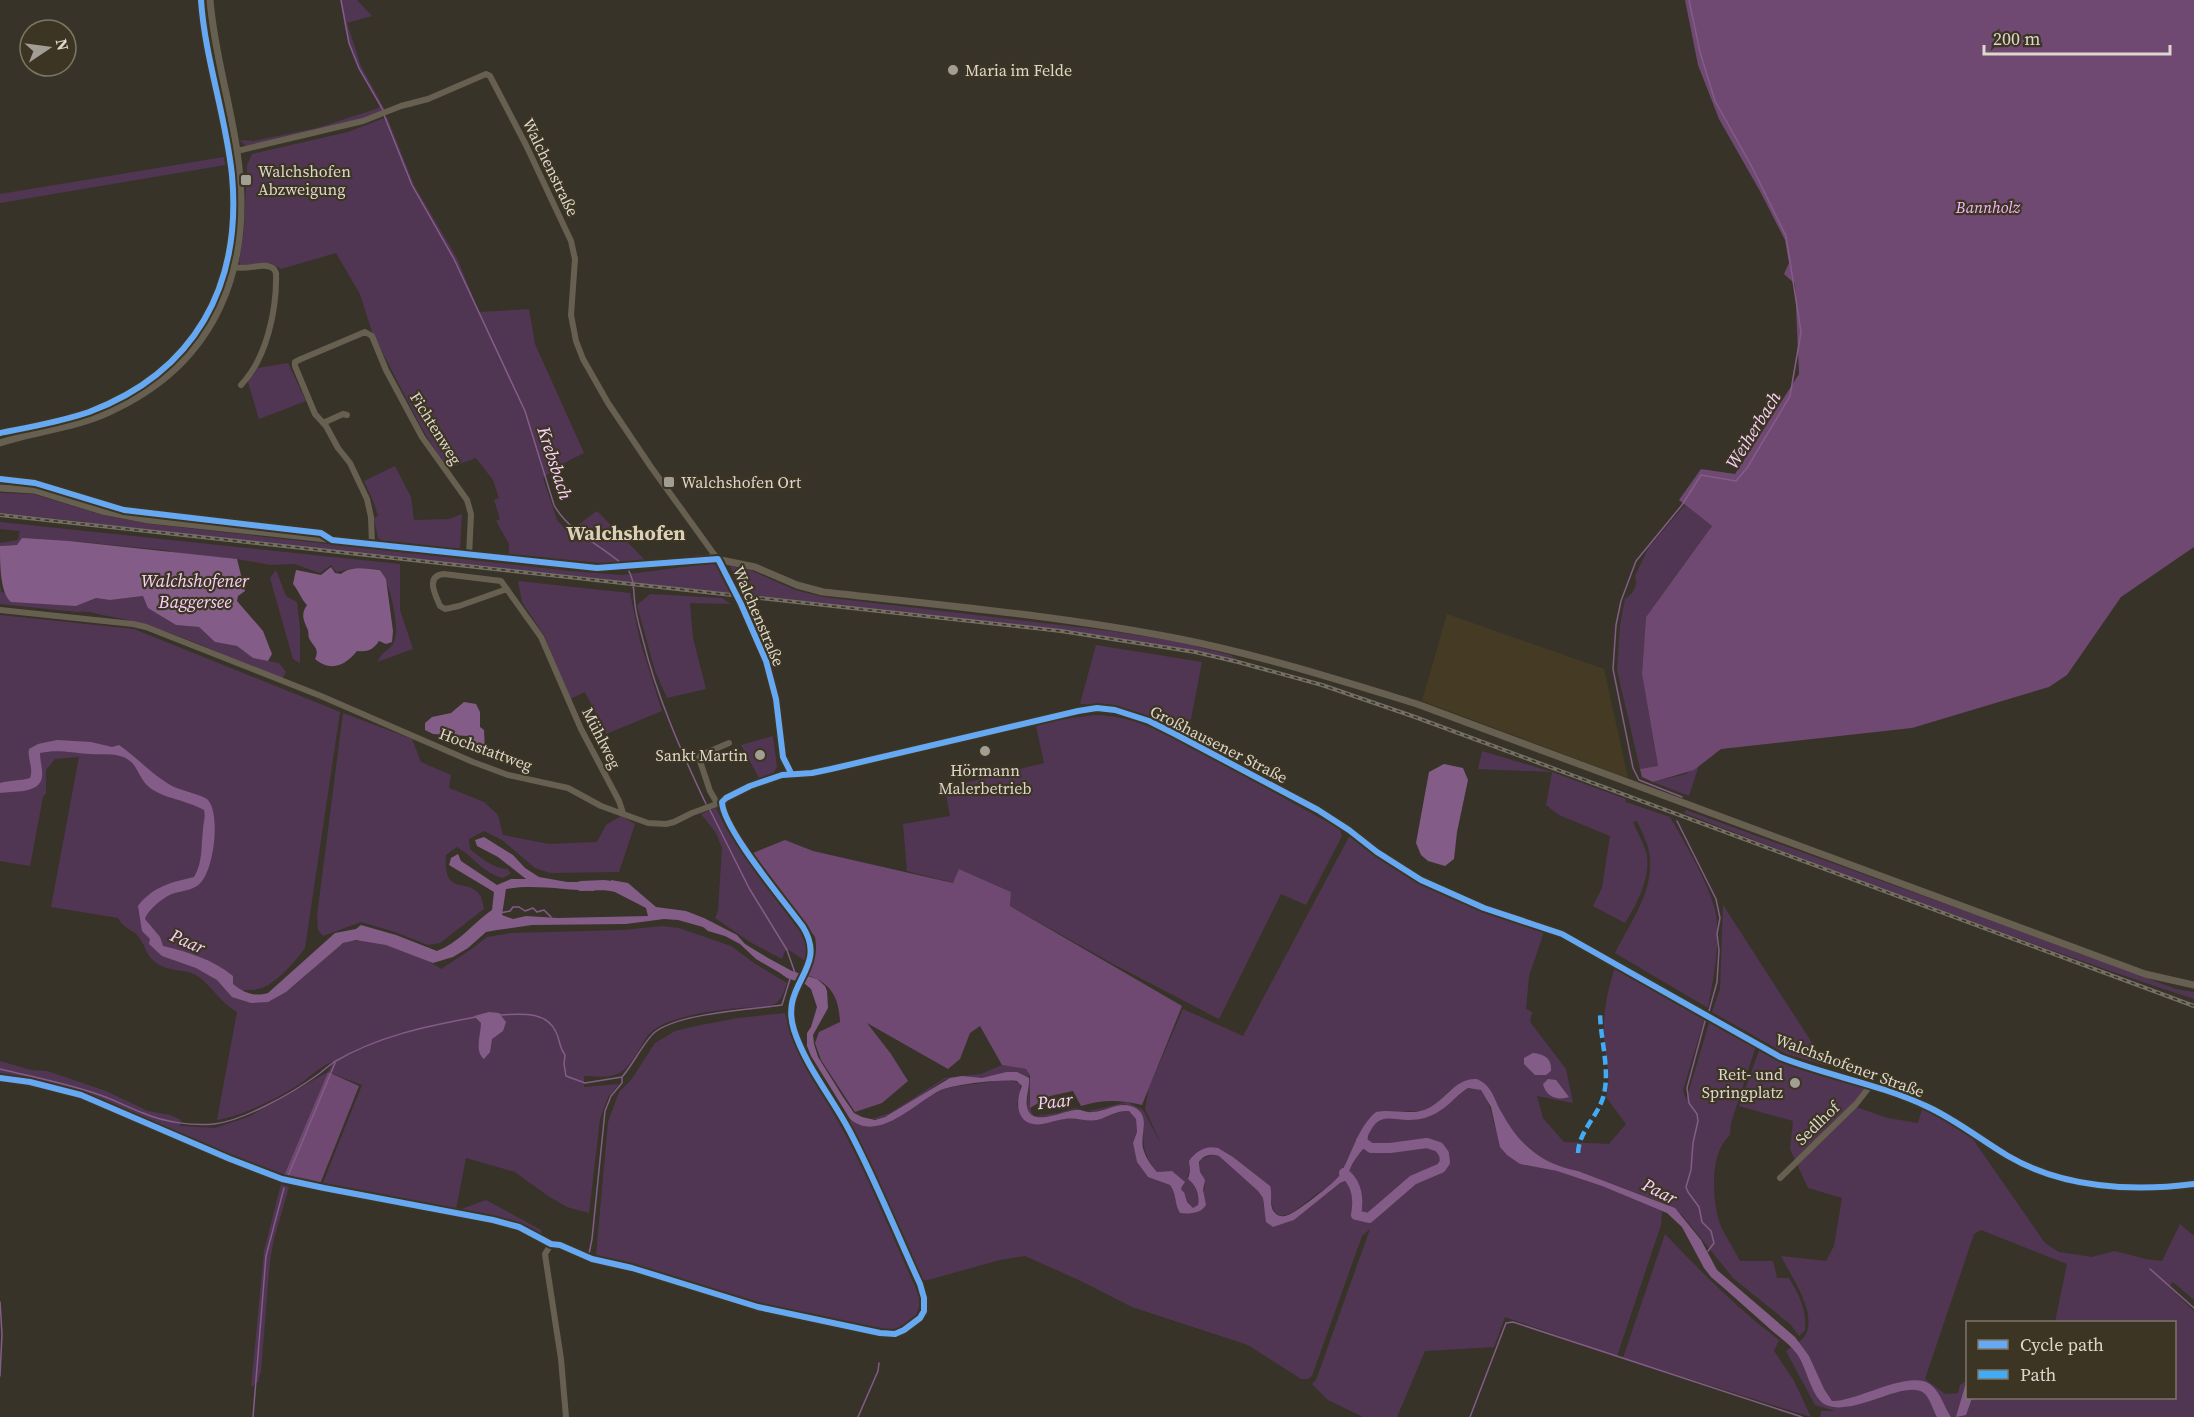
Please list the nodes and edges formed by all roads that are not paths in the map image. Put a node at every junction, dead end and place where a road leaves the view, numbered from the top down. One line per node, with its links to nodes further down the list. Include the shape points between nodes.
1 (210, 0): 2 (street)
2 (237, 151): 3 (street, via 241,217); 11 (street, Walchenstraße, via 346,126 434,97 486,74 493,80 571,241 575,259 571,315 583,359 651,467)
3 (234, 267): 4 (street, via 269,266 276,273 264,346); 7 (street, via 207,334 159,382 126,404 90,419)
4 (241, 385)
5 (347, 415): 6 (street)
6 (323, 423): 9 (street, via 350,463 367,499); 10 (street, Fichtenweg, via 315,414 296,362 365,332 372,336 415,424 467,500 471,514)
7 (2, 443)
8 (0, 488): 9 (street, via 34,490 102,511 149,520)
9 (372, 545): 10 (street)
10 (469, 555): 11 (street, via 597,568)
11 (718, 559): 15 (street, Walchenstraße, via 766,661 776,699); 21 (street, via 755,567 823,592 1122,629 1231,651 1328,677 1417,704 2145,974)
12 (507, 589): 12 (street, via 495,579 444,574 438,574 432,583 442,609); 19 (street, Mühlweg, via 542,637 568,701)
13 (0, 609): 19 (street, Hochstattweg, via 146,627 473,762 508,775 568,788)
14 (729, 743): 18 (street, via 699,758)
15 (783, 757): 16 (street, Walchenstraße); 17 (street, Walchenstraße)
16 (791, 773): 17 (street, Großhausener Straße); 20 (street, Großhausener Straße, via 831,769 1078,711 1115,710 1176,734 1318,810 1421,880 1484,908)
17 (782, 775): 18 (street)
18 (717, 803): 19 (street, via 674,822 656,825); 26 (street, via 808,935 812,949 808,967 790,1007 797,1038 857,1144 920,1284 924,1311 913,1324 895,1334 880,1333 758,1307)
19 (623, 813)
20 (1545, 927): 23 (street, Walchshofener Straße, via 1780,1057)
21 (2194, 985)
22 (0, 1078): 26 (street, via 81,1095 282,1179 493,1220 519,1227)
23 (1871, 1085): 24 (street, Sedlhof); 25 (street, Walchshofener Straße, via 1927,1106 2038,1171 2068,1180 2128,1187)
24 (1780, 1178)
25 (2194, 1184)
26 (551, 1244): 27 (street, via 545,1254)
27 (566, 1417)

